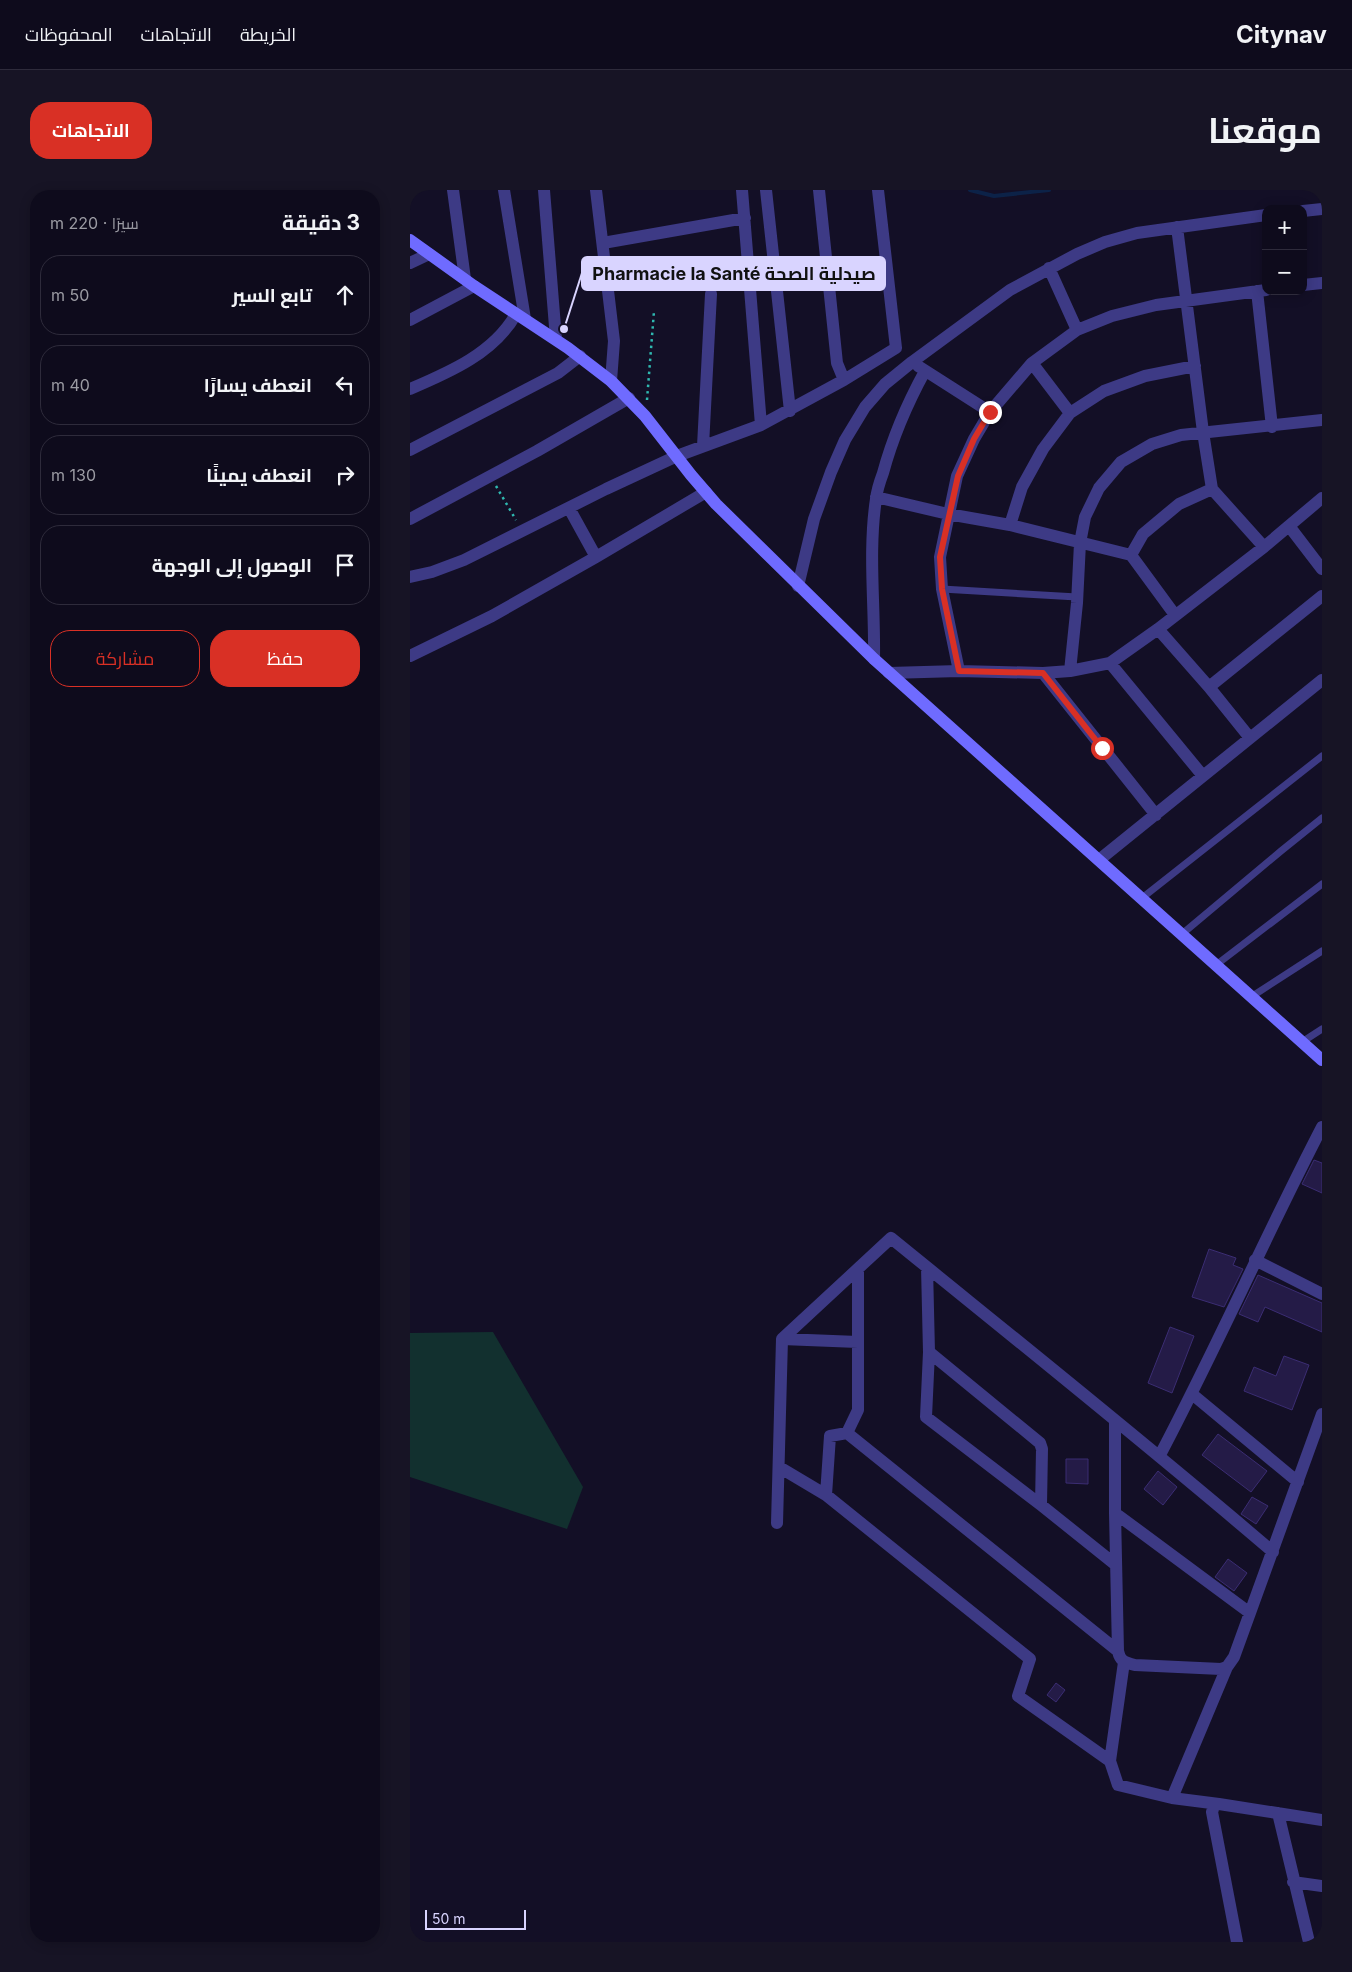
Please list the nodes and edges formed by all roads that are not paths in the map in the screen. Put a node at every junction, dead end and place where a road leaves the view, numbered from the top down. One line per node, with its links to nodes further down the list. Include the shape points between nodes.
1 (453, 190): 19 (street)
2 (504, 190): 25 (street)
3 (544, 190): 28 (street)
4 (596, 190): 15 (street)
5 (742, 190): 12 (street)
6 (766, 190): 38 (street)
7 (819, 190): 34 (street, via 837,363)
8 (878, 190): 34 (street, via 896,348)
9 (1307, 211): 10 (street)
10 (1322, 213)
11 (1262, 216): 13 (street)
12 (744, 218): 15 (street); 42 (street)
13 (1177, 227): 18 (street, via 1105,242); 24 (street)
14 (410, 240): 16 (street)
15 (603, 243): 35 (street, via 614,341)
16 (429, 254): 17 (street); 19 (street)
17 (410, 263)
18 (1049, 268): 27 (street); 30 (street, via 1010,290)
19 (469, 282): 25 (street); 26 (street)
20 (1322, 283): 21 (street)
21 (1307, 285)
22 (1261, 291): 24 (street); 43 (street)
23 (711, 294): 45 (street)
24 (1186, 301): 27 (street, via 1112,316); 32 (street)
25 (521, 316): 28 (street); 36 (street, via 498,340 451,372)
26 (410, 320)
27 (1077, 330): 31 (street)
28 (556, 339): 29 (street)
29 (580, 356): 35 (street); 46 (street, via 558,373)
30 (912, 362): 33 (street); 63 (street, via 885,384 865,407 845,440 814,519)
31 (1032, 363): 39 (street); 40 (street)
32 (1196, 366): 40 (street, via 1145,376 1104,391); 44 (street)
33 (925, 370): 39 (street); 50 (street, via 891,443)
34 (844, 380): 38 (street)
35 (611, 381): 37 (street)
36 (410, 389)
37 (629, 398): 47 (street); 54 (street)
38 (790, 411): 42 (street)
39 (990, 412): 53 (street, via 958,476)
40 (1070, 414): 55 (street, via 1042,449 1022,488)
41 (1322, 420): 43 (street)
42 (762, 425): 45 (street)
43 (1272, 427): 44 (street)
44 (1203, 432): 48 (street); 57 (street, via 1152,444 1121,462 1100,488 1085,517)
45 (703, 446): 47 (street)
46 (410, 450)
47 (677, 456): 49 (street); 52 (street)
48 (1212, 489): 58 (street); 59 (street, via 1179,504 1144,534)
49 (706, 492): 60 (street); 63 (street)
50 (876, 497): 53 (street); 70 (street, via 872,554)
51 (1322, 498): 56 (street)
52 (569, 508): 60 (street); 62 (street, via 464,560)
53 (948, 514): 55 (street); 64 (street, via 940,557)
54 (410, 519)
55 (1010, 525): 57 (street)
56 (1289, 526): 58 (street); 61 (street)
57 (1080, 543): 59 (street); 66 (street)
58 (1264, 546): 67 (street)
59 (1131, 555): 67 (street)
60 (596, 558): 69 (street, via 492,616)
61 (1322, 569)
62 (410, 577)
63 (798, 586): 70 (street)
64 (942, 589): 66 (lane); 72 (street)
65 (1322, 596): 77 (street)
66 (1077, 597): 73 (street)
67 (1175, 615): 68 (street)
68 (1158, 630): 71 (street); 77 (street)
69 (410, 656)
70 (874, 659): 74 (street)
71 (1110, 664): 73 (street); 80 (street)
72 (959, 671): 74 (street); 75 (street)
73 (1070, 671): 75 (street)
74 (889, 673): 83 (street)
75 (1043, 673): 81 (street)
76 (1322, 680): 78 (street)
77 (1209, 687): 78 (street)
78 (1250, 738): 80 (street)
79 (1322, 756): 85 (lane)
80 (1203, 776): 81 (street)
81 (1156, 815): 83 (street)
82 (1322, 818): 86 (lane)
83 (1099, 860): 85 (street)
84 (1322, 884): 88 (lane)
85 (1142, 898): 86 (street)
86 (1182, 934): 88 (street)
87 (1322, 951): 89 (lane)
88 (1216, 965): 89 (street)
89 (1252, 997): 91 (street)
90 (1322, 1029): 91 (lane)
91 (1302, 1042): 92 (street)
92 (1322, 1060)
93 (1322, 1126): 94 (street)
94 (1317, 1148): 95 (street)
95 (1255, 1260): 98 (street); 102 (street)
96 (926, 1267): 97 (street, via 891,1238); 101 (street); 104 (street)
97 (858, 1269): 99 (street); 100 (street)
98 (1322, 1294)
99 (782, 1339): 100 (street); 107 (street)
100 (858, 1342): 105 (street, via 858,1410)
101 (929, 1352): 110 (street, via 1040,1443); 110 (street, via 926,1417)
102 (1192, 1394): 106 (street); 108 (street)
103 (1322, 1414): 108 (street)
104 (1115, 1421): 106 (street); 111 (street)
105 (848, 1433): 109 (street, via 830,1436); 116 (street)
106 (1160, 1455): 113 (street)
107 (779, 1467): 109 (street); 112 (street)
108 (1298, 1482): 113 (street)
109 (826, 1495): 119 (street, via 1030,1659 1018,1696)
110 (1041, 1505): 114 (street)
111 (1115, 1513): 114 (street); 115 (street)
112 (777, 1522)
113 (1273, 1552): 115 (street)
114 (1116, 1565): 116 (street)
115 (1250, 1613): 118 (street)
116 (1118, 1651): 117 (street)
117 (1124, 1662): 118 (street, via 1221,1669); 119 (street)
118 (1228, 1666): 120 (street)
119 (1110, 1761): 120 (street, via 1118,1785)
120 (1172, 1798): 121 (street)
121 (1219, 1804): 122 (street); 126 (street, via 1212,1812)
122 (1278, 1813): 123 (street); 124 (street)
123 (1322, 1820)
124 (1293, 1882): 125 (street); 127 (street)
125 (1322, 1886)
126 (1237, 1942)
127 (1309, 1942)

